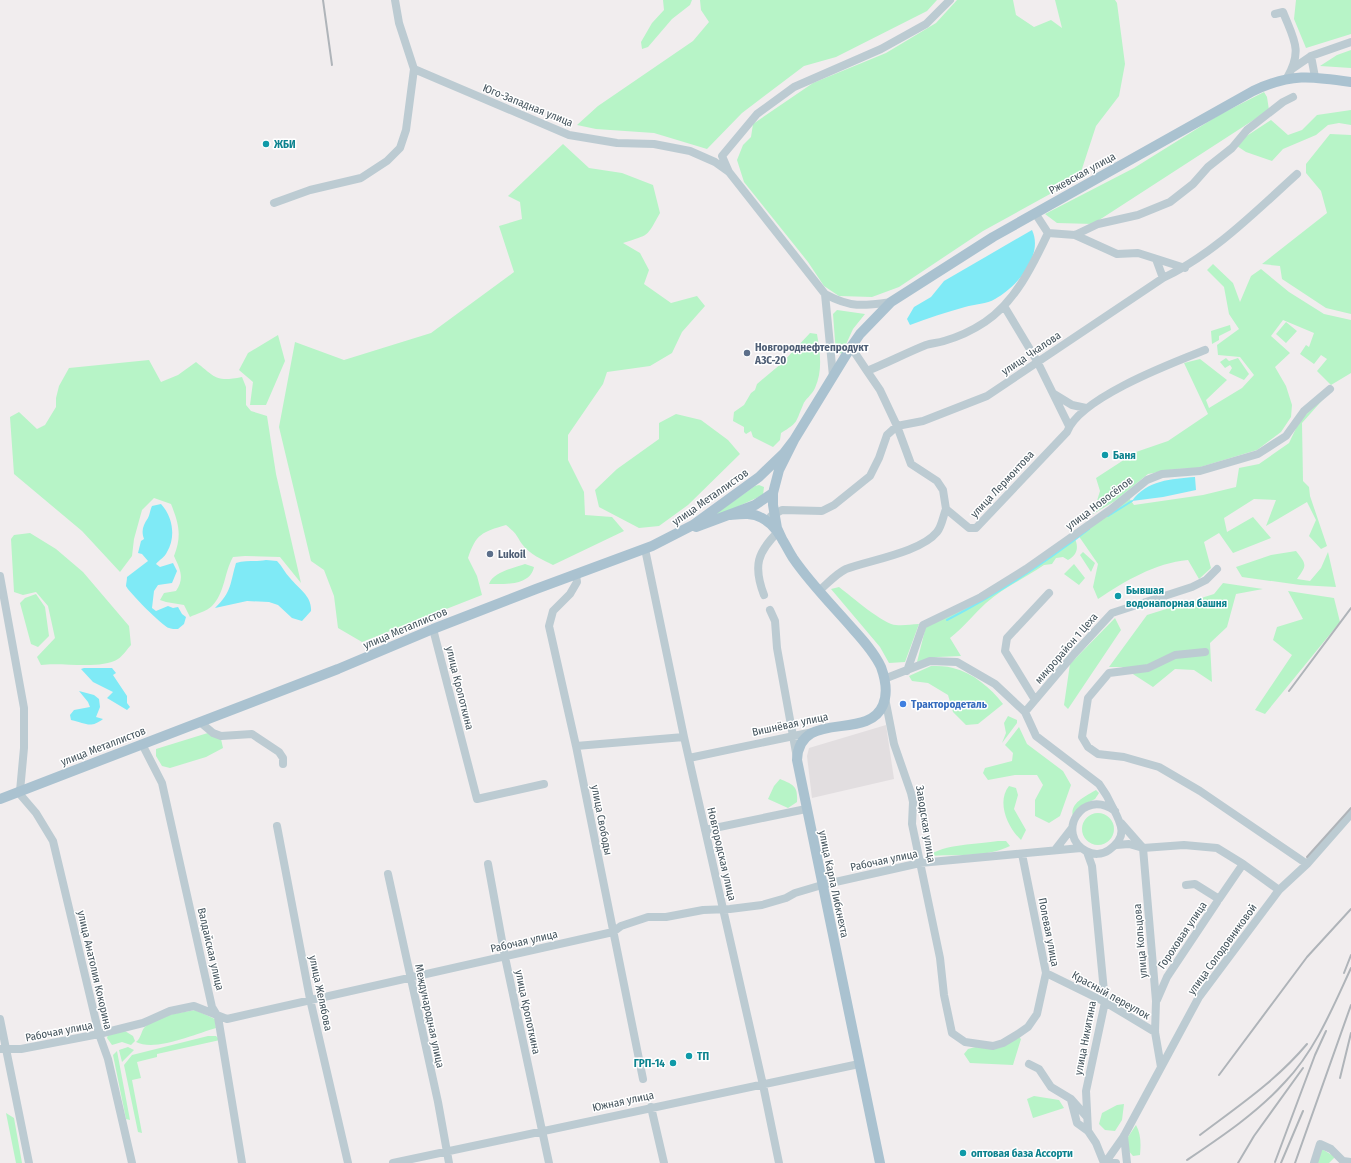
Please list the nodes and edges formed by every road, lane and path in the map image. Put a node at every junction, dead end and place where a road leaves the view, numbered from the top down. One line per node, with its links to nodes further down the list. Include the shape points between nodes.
1 (395, 0): 6 (street, via 399,23)
2 (950, 0): 11 (street, via 926,24 888,45 794,87 757,114)
3 (1275, 14): 7 (street, via 1283,12 1297,51)
4 (1351, 42): 5 (street)
5 (1311, 56): 7 (street); 8 (street)
6 (414, 69): 12 (street, Юго-Западная улица, via 569,135 617,143 654,144 690,150); 15 (street, via 406,130 400,148 360,178 310,190)
7 (1289, 74): 8 (main road, Ржевская улица); 16 (main road, Ржевская улица, via 1253,91)
8 (1315, 78): 9 (main road, Ржевская улица)
9 (1351, 82)
10 (1294, 97): 18 (street, via 1282,102 1247,130 1232,148 1170,202 1138,215 1098,224)
11 (722, 156): 12 (street); 13 (street)
12 (715, 162): 13 (street, Юго-Западная улица)
13 (729, 172): 22 (street)
14 (1297, 174): 20 (street, улица Чкалова, via 1241,224)
15 (274, 203)
16 (1035, 213): 17 (street); 23 (main road, Ржевская улица)
17 (1048, 233): 18 (street); 24 (street, via 1033,266)
18 (1075, 235): 19 (street, via 1117,254 1138,253)
19 (1156, 259): 20 (street); 21 (street)
20 (1185, 268): 21 (street, улица Чкалова)
21 (1163, 278): 27 (street, улица Чкалова)
22 (826, 294): 23 (street, via 842,303 863,306); 29 (street)
23 (891, 302): 25 (main road, Ржевская улица)
24 (1004, 306): 27 (street); 28 (street, via 986,322 966,333 927,345)
25 (851, 347): 28 (street); 29 (main road, Ржевская улица)
26 (1205, 350): 32 (street, улица Лермонтова, via 1136,380)
27 (1037, 361): 31 (street); 33 (street, улица Чкалова, via 987,396 922,421)
28 (867, 371): 33 (street, via 880,390)
29 (833, 376): 35 (main road, Ржевская улица)
30 (1330, 389): 54 (street, улица Новосёлов, via 1304,411 1286,436 1258,454 1200,471 1162,474 1147,480 1110,510 1020,572 981,597 922,625)
31 (1053, 394): 32 (street, via 1072,405); 34 (street)
32 (1086, 408): 34 (street, улица Лермонтова)
33 (897, 426): 38 (street, via 910,464 937,481); 39 (street, via 887,435 870,476 834,505 822,511 790,509)
34 (1069, 426): 38 (street, улица Лермонтова, via 1067,432 976,528 969,528)
35 (794, 440): 36 (main road, улица Металлистов); 37 (main road, via 783,459)
36 (759, 477): 37 (main road); 42 (main road, улица Металлистов)
37 (774, 489): 39 (main road); 40 (main road, via 755,505)
38 (946, 508): 48 (street, via 939,530 932,538 872,563 845,570)
39 (774, 513): 41 (street); 43 (main road)
40 (729, 515): 41 (main road, via 752,514); 42 (main road)
41 (767, 521): 43 (main road)
42 (677, 534): 44 (main road, улица Металлистов)
43 (780, 534): 48 (main road, Заводская улица, via 793,558); 50 (street, via 762,551 758,560)
44 (645, 549): 46 (main road, улица Металлистов); 61 (street, Новгородская улица)
45 (1217, 568): 57 (street, микрорайон 1 Цеха, via 1206,580 1192,588 1112,613)
46 (576, 575): 52 (main road, улица Металлистов); 64 (street, улица Свободы, via 577,582 570,594 553,611 549,626)
47 (0, 576): 69 (street, via 24,708 24,748)
48 (820, 590): 55 (main road, Заводская улица, via 870,649)
49 (1049, 593): 57 (street, via 1007,638 1005,651)
50 (764, 595)
51 (770, 610): 62 (street, улица Карла Либкнехта, via 775,621 777,648)
52 (433, 629): 59 (main road, улица Металлистов); 68 (street, улица Кропоткина, via 477,799)
53 (1205, 652): 89 (street, via 1175,655 1148,668 1109,673 1088,698 1082,737 1088,747 1098,754 1124,757 1159,767 1200,791)
54 (907, 670): 55 (street); 58 (street, via 930,661 957,662 995,684)
55 (884, 679): 56 (main road, Заводская улица)
56 (885, 698): 60 (main road, Вишнёвая улица, via 881,710 867,721); 87 (street, Заводская улица, via 894,744 913,802 912,824)
57 (1035, 700): 58 (street, микрорайон 1 Цеха)
58 (1024, 712): 70 (street, via 1036,736 1099,784)
59 (200, 722): 63 (main road, улица Металлистов); 67 (street, via 221,736 252,734 279,752)
60 (813, 732): 62 (street, Вишнёвая улица); 66 (main road, via 802,741)
61 (684, 737): 64 (street); 65 (street, Новгородская улица)
62 (793, 737): 65 (street, Вишнёвая улица); 66 (street, улица Карла Либкнехта)
63 (142, 744): 69 (main road, улица Металлистов); 105 (street, Валдайская улица, via 162,783 212,1007)
64 (576, 746): 97 (street, улица Свободы)
65 (689, 758): 79 (street, Новгородская улица)
66 (797, 760): 73 (main road, улица Карла Либкнехта)
67 (283, 764)
68 (544, 784)
69 (19, 792): 71 (main road, улица Металлистов); 108 (street, улица Анатолия Кокорина, via 53,841)
70 (1105, 792): 72 (street); 74 (street)
71 (0, 799)
72 (1092, 804): 74 (street, via 1101,804); 78 (street, via 1078,813)
73 (806, 809): 79 (street); 92 (main road, улица Карла Либкнехта)
74 (1115, 811): 76 (street)
75 (1351, 814): 89 (street, улица Солодовниковой)
76 (1121, 823): 80 (street, via 1120,837); 81 (street)
77 (277, 826): 101 (street, улица Желябова)
78 (1072, 828): 82 (street); 83 (street, via 1074,838)
79 (705, 830): 96 (street, Новгородская улица)
80 (1116, 845): 81 (street, via 1129,844); 84 (street)
81 (1143, 848): 88 (street, via 1184,845 1217,848); 102 (street, улица Кольцова)
82 (1055, 850): 83 (street, Рабочая улица); 85 (street, Рабочая улица)
83 (1084, 850): 84 (street, via 1094,854); 90 (street, улица Никитина)
84 (1106, 852): 90 (street)
85 (1022, 854): 87 (street, Рабочая улица); 99 (street, Полевая улица)
86 (488, 864): 98 (street, улица Кропоткина)
87 (920, 864): 92 (street, Рабочая улица); 104 (street, Заводская улица, via 940,958 952,1033 965,1042 993,1046 1003,1043 1028,1027)
88 (1243, 864): 94 (street); 95 (street, Гороховая улица)
89 (1306, 864): 94 (street, улица Солодовниковой)
90 (1092, 866): 103 (street, улица Никитина)
91 (388, 874): 100 (street, Международная улица)
92 (822, 885): 96 (street, Рабочая улица, via 762,905); 110 (main road, улица Карла Либкнехта)
93 (1186, 885): 95 (street, via 1195,884)
94 (1279, 890): 112 (street, улица Солодовниковой, via 1199,997)
95 (1218, 901): 102 (street, Гороховая улица, via 1167,977)
96 (723, 910): 97 (street, Рабочая улица, via 648,917 620,926); 114 (street, Новгородская улица)
97 (613, 932): 98 (street, Рабочая улица); 113 (street, улица Свободы)
98 (505, 957): 100 (street, Рабочая улица); 118 (street, улица Кропоткина)
99 (1046, 973): 103 (street, Красный переулок); 104 (street, Полевая улица)
100 (411, 978): 101 (street, Рабочая улица); 121 (street, Международная улица)
101 (310, 999): 105 (street, Рабочая улица, via 227,1019); 127 (street, улица Желябова)
102 (1156, 1001): 107 (street, улица Кольцова)
103 (1104, 1002): 107 (street, Красный переулок); 117 (street, улица Никитина, via 1086,1091)
104 (1037, 1014)
105 (218, 1017): 108 (street, Рабочая улица, via 194,1006); 126 (street, Валдайская улица)
106 (0, 1019): 109 (street)
107 (1156, 1032): 112 (street, Красный переулок)
108 (99, 1034): 109 (street, Рабочая улица, via 21,1049); 125 (street, улица Анатолия Кокорина, via 108,1059)
109 (3, 1048): 124 (street)
110 (859, 1064): 114 (street, Южная улица); 133 (main road, улица Карла Либкнехта)
111 (1030, 1064): 115 (street, via 1039,1069 1051,1087)
112 (1161, 1067): 120 (street, улица Солодовниковой)
113 (643, 1079)
114 (763, 1085): 116 (street, Южная улица); 132 (street, Новгородская улица)
115 (1071, 1099): 117 (street); 119 (street, via 1077,1123)
116 (651, 1107): 118 (street, Южная улица); 131 (street)
117 (1087, 1117): 119 (street, улица Никитина)
118 (542, 1130): 121 (street, Южная улица); 130 (street, улица Кропоткина)
119 (1088, 1131): 134 (street, улица Никитина)
120 (1124, 1136): 134 (street, улица Солодовниковой); 135 (street)
121 (447, 1153): 128 (street, Южная улица); 129 (street, Международная улица)
122 (1338, 1160): 123 (street); 136 (street, via 1331,1149 1320,1144)
123 (1351, 1162)
124 (29, 1163)
125 (132, 1163)
126 (242, 1163)
127 (348, 1163)
128 (393, 1163)
129 (449, 1163)
130 (549, 1163)
131 (664, 1163)
132 (779, 1163)
133 (880, 1163)
134 (1104, 1163)
135 (1127, 1163)
136 (1314, 1163)

